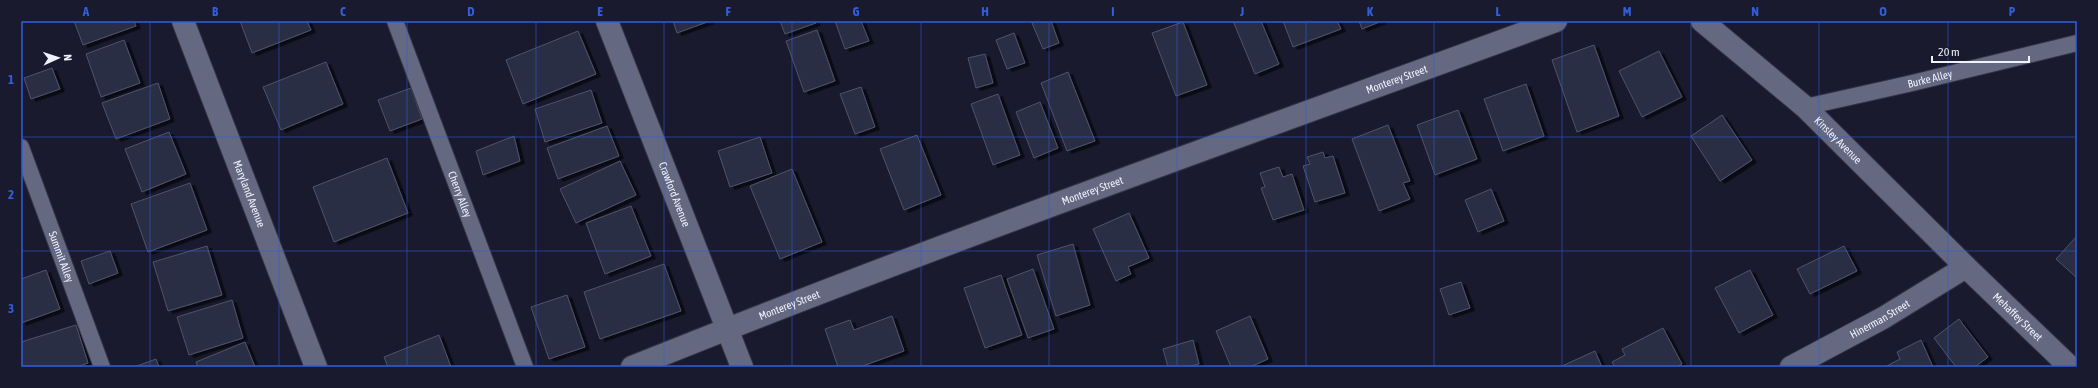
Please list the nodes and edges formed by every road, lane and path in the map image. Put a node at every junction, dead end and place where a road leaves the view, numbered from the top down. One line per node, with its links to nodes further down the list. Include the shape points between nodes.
1 (183, 21): 12 (street, Maryland Avenue)
2 (394, 21): 13 (lane, Cherry Alley)
3 (607, 21): 10 (street, Crawford Avenue)
4 (1556, 21): 10 (street, Monterey Street)
5 (1702, 21): 7 (street, Kinsley Avenue)
6 (2077, 43): 7 (lane, Burke Alley)
7 (1805, 107): 9 (street, Kinsley Avenue)
8 (21, 147): 11 (lane, Summit Alley)
9 (1966, 267): 16 (street, Hinerman Street, via 1883,318); 17 (street, Mehaffey Street)
10 (727, 328): 14 (street, Monterey Street); 15 (street, Crawford Avenue)
11 (102, 367)
12 (316, 367)
13 (525, 367)
14 (632, 367)
15 (742, 367)
16 (1791, 367)
17 (2070, 367)

